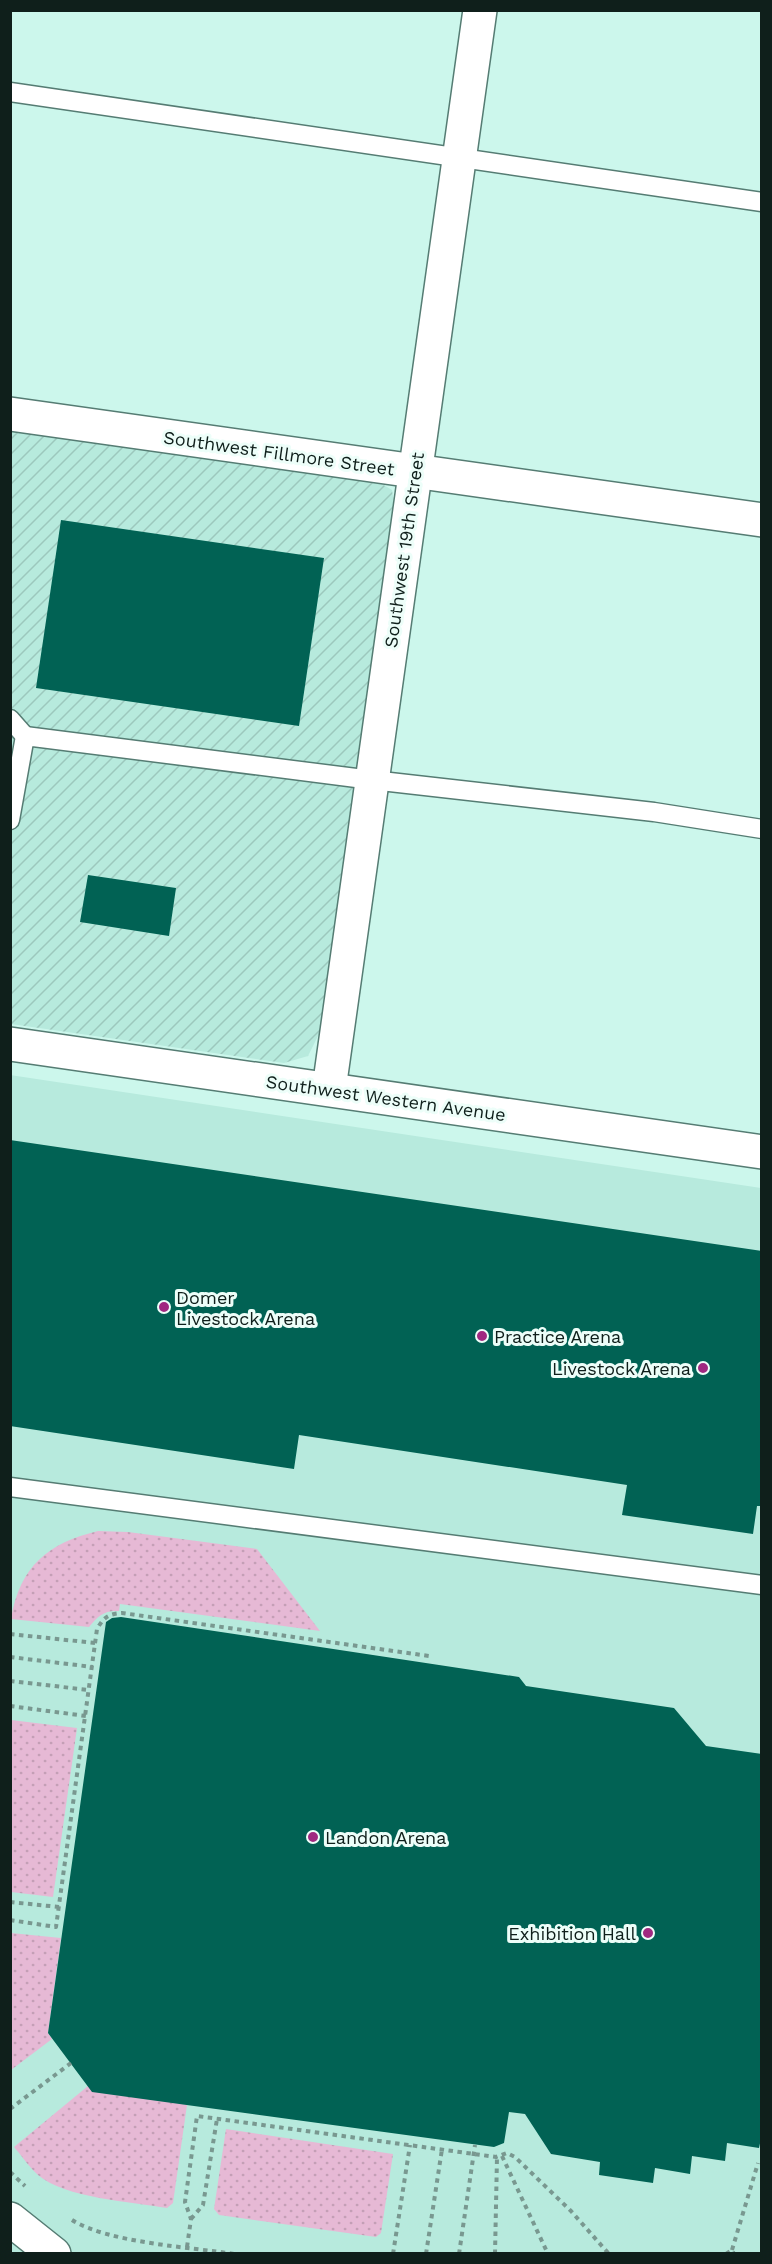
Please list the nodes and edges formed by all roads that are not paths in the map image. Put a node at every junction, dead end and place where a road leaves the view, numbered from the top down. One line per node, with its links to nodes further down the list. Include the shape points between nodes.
1 (480, 10): 3 (street, Southwest 19th Street)
2 (10, 92): 3 (lane)
3 (460, 157): 4 (lane); 6 (street, Southwest 19th Street)
4 (762, 202)
5 (10, 414): 6 (street, Southwest Fillmore Street)
6 (415, 473): 7 (street, Southwest Fillmore Street); 10 (street, Southwest 19th Street)
7 (762, 520)
8 (10, 719): 9 (lane)
9 (25, 736): 10 (lane); 11 (lane)
10 (372, 780): 12 (lane, via 654,812); 14 (street, Southwest 19th Street)
11 (10, 820)
12 (762, 829)
13 (10, 1044): 14 (street, Southwest Western Avenue)
14 (329, 1089): 15 (street, Southwest Western Avenue)
15 (762, 1152)
16 (10, 1487): 17 (lane)
17 (762, 1585)
18 (10, 2219): 19 (street)
19 (54, 2253)

